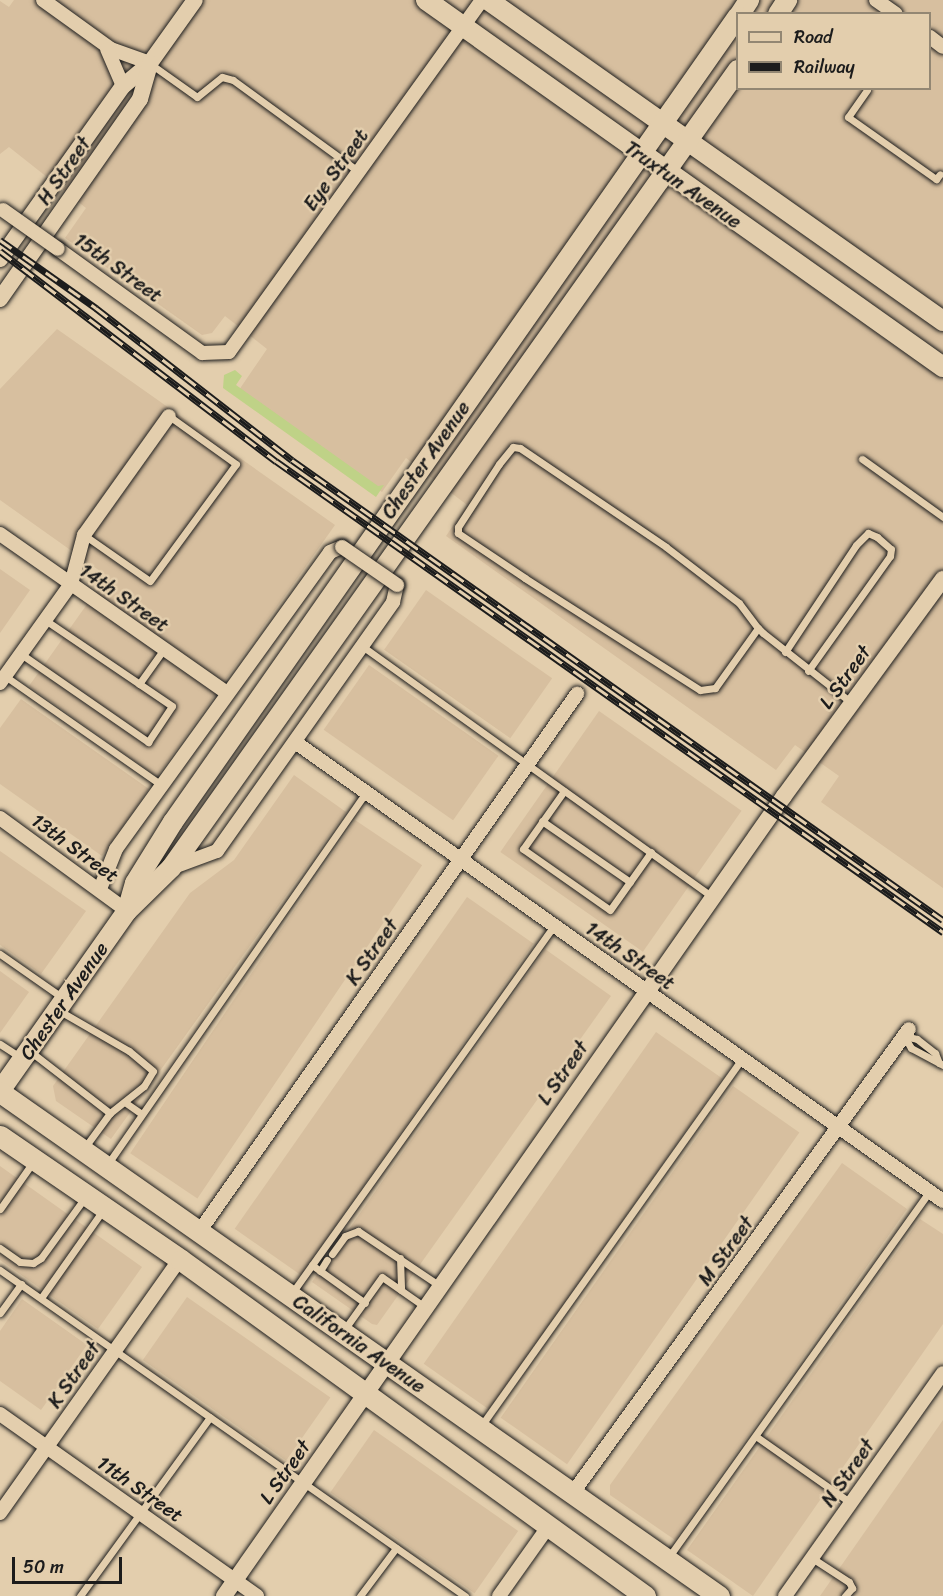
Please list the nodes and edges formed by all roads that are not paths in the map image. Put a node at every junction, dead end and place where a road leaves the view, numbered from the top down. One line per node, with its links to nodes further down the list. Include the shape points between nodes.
1 (43, 0): 11 (street)
2 (195, 0): 13 (street, H Street)
3 (426, 0): 9 (main road, Truxtun Avenue)
4 (482, 0): 9 (street, Eye Street)
5 (488, 0): 17 (main road, Truxtun Avenue)
6 (876, 0): 7 (street)
7 (893, 12)
8 (736, 19): 17 (main road, Chester Avenue)
9 (463, 27): 19 (main road, Truxtun Avenue); 20 (street, Eye Street)
10 (931, 38): 12 (street)
11 (100, 41): 13 (street, via 123,55); 15 (street, via 116,63)
12 (943, 47)
13 (150, 63): 15 (street, H Street); 20 (lane, via 197,97 222,77 233,80); 25 (street, H Street, via 140,99)
14 (736, 73): 18 (main road, Chester Avenue)
15 (123, 86): 24 (street, H Street)
16 (867, 90): 22 (lane, via 848,117 936,179)
17 (662, 124): 18 (main road, Truxtun Avenue); 19 (main road, Chester Avenue)
18 (686, 143): 21 (main road, Chester Avenue); 26 (main road, Truxtun Avenue)
19 (640, 156): 21 (main road, Truxtun Avenue); 61 (main road, Chester Avenue, via 173,822 135,884)
20 (359, 172): 27 (street, Eye Street, via 238,341 229,351)
21 (665, 173): 28 (main road, Truxtun Avenue); 57 (main road, Chester Avenue)
22 (940, 174)
23 (2, 209): 27 (street, 15th Street, bridge, via 202,353)
24 (0, 259)
25 (0, 299)
26 (943, 321)
27 (215, 353)
28 (943, 367)
29 (169, 416): 33 (street); 33 (lane, via 236,464 150,581)
30 (862, 459): 31 (lane)
31 (943, 517)
32 (0, 534): 35 (street, 14th Street)
33 (84, 535): 35 (street)
34 (943, 579): 47 (street, L Street)
35 (71, 584): 36 (street); 39 (street, 14th Street)
36 (45, 620): 41 (street); 44 (lane)
37 (758, 628): 37 (lane, via 739,603 673,552 520,448 513,447 499,464 458,527 458,533 502,563 700,690 715,688); 40 (lane)
38 (362, 646): 45 (street, bridge, via 393,602 397,585 342,547 330,552); 48 (street); 49 (lane)
39 (164, 650): 44 (lane); 45 (street, 14th Street)
40 (785, 652): 42 (lane); 42 (lane, via 856,545 868,533 877,537 891,549 890,556)
41 (21, 654): 43 (street); 44 (lane, via 148,742 172,706)
42 (808, 671): 47 (lane)
43 (2, 677): 50 (lane)
44 (140, 684)
45 (227, 693): 50 (street)
46 (577, 694): 49 (street, K Street)
47 (852, 703): 60 (street, L Street)
48 (295, 742): 52 (street, 14th Street); 57 (street, via 216,851)
49 (527, 765): 51 (lane); 56 (street, K Street)
50 (161, 785): 59 (street, via 116,849)
51 (564, 791): 54 (lane); 55 (lane)
52 (366, 793): 56 (street, 14th Street); 74 (lane)
53 (0, 818): 59 (street, 13th Street)
54 (542, 821): 58 (lane); 58 (lane, via 523,849 610,910)
55 (651, 852): 58 (lane); 60 (lane)
56 (460, 860): 62 (street, 14th Street); 85 (street, K Street)
57 (171, 868): 61 (main road, Chester Avenue)
58 (630, 882)
59 (100, 889): 61 (street, 13th Street)
60 (713, 897): 64 (street, L Street)
61 (127, 910): 65 (main road, Chester Avenue)
62 (554, 926): 64 (street, 14th Street); 89 (lane)
63 (0, 954): 65 (lane)
64 (646, 992): 69 (street, 14th Street); 93 (street, L Street)
65 (61, 1004): 68 (main road, Chester Avenue); 72 (lane, via 153,1071)
66 (906, 1033): 70 (lane, via 911,1048 930,1062); 75 (street, M Street)
67 (0, 1044): 68 (lane)
68 (26, 1055): 71 (main road, Chester Avenue); 73 (lane)
69 (742, 1059): 75 (street, 14th Street); 107 (lane)
70 (941, 1064)
71 (0, 1091): 77 (main road, California Avenue)
72 (126, 1103): 73 (lane); 74 (lane)
73 (110, 1113): 77 (lane)
74 (142, 1114): 79 (lane)
75 (840, 1128): 80 (street, 14th Street); 111 (street, M Street)
76 (0, 1136): 78 (main road, California Avenue)
77 (83, 1150): 79 (main road, California Avenue)
78 (35, 1160): 81 (main road, California Avenue); 84 (lane)
79 (106, 1167): 85 (main road, California Avenue)
80 (930, 1191): 82 (street, 14th Street); 108 (lane)
81 (86, 1195): 83 (main road, California Avenue); 86 (lane, via 41,1258 33,1263 20,1262)
82 (943, 1201)
83 (105, 1208): 88 (main road, California Avenue); 96 (lane)
84 (0, 1209)
85 (199, 1232): 95 (main road, California Avenue)
86 (0, 1248)
87 (400, 1258): 91 (lane, via 358,1231 345,1236); 93 (lane); 94 (lane)
88 (180, 1259): 101 (street, K Street); 104 (main road, California Avenue)
89 (312, 1265): 91 (lane); 95 (lane)
90 (0, 1270): 92 (lane)
91 (320, 1271): 97 (lane)
92 (21, 1284): 96 (lane); 99 (lane)
93 (440, 1286): 98 (street, L Street)
94 (401, 1290): 97 (lane, via 382,1277); 98 (lane)
95 (290, 1296): 100 (main road, California Avenue)
96 (41, 1298): 101 (lane)
97 (365, 1303): 100 (lane)
98 (425, 1307): 102 (street, L Street)
99 (0, 1313)
100 (343, 1332): 102 (main road, California Avenue)
101 (115, 1351): 106 (lane); 109 (street, K Street)
102 (386, 1363): 104 (street, L Street); 107 (main road, California Avenue)
103 (943, 1373): 112 (street, N Street)
104 (364, 1394): 110 (street, L Street); 115 (main road, California Avenue)
105 (0, 1414): 109 (street, 11th Street)
106 (210, 1417): 110 (lane); 114 (lane)
107 (479, 1429): 111 (main road, California Avenue)
108 (757, 1437): 112 (lane); 117 (lane)
109 (47, 1447): 113 (street, K Street); 114 (street, 11th Street)
110 (304, 1483): 116 (lane); 119 (street, L Street)
111 (572, 1494): 117 (main road, California Avenue)
112 (850, 1503): 118 (street, N Street)
113 (0, 1513)
114 (140, 1513): 119 (street, 11th Street); 120 (lane)
115 (548, 1527): 125 (street); 126 (main road, California Avenue)
116 (396, 1548): 123 (lane); 124 (lane)
117 (668, 1558): 127 (main road, California Avenue)
118 (812, 1558): 128 (street, N Street); 129 (lane, via 849,1582 852,1587)
119 (235, 1580): 121 (street, L Street); 122 (street, 11th Street)
120 (80, 1596)
121 (224, 1596)
122 (257, 1596)
123 (360, 1596)
124 (465, 1596)
125 (499, 1596)
126 (645, 1596)
127 (719, 1596)
128 (785, 1596)
129 (845, 1596)

